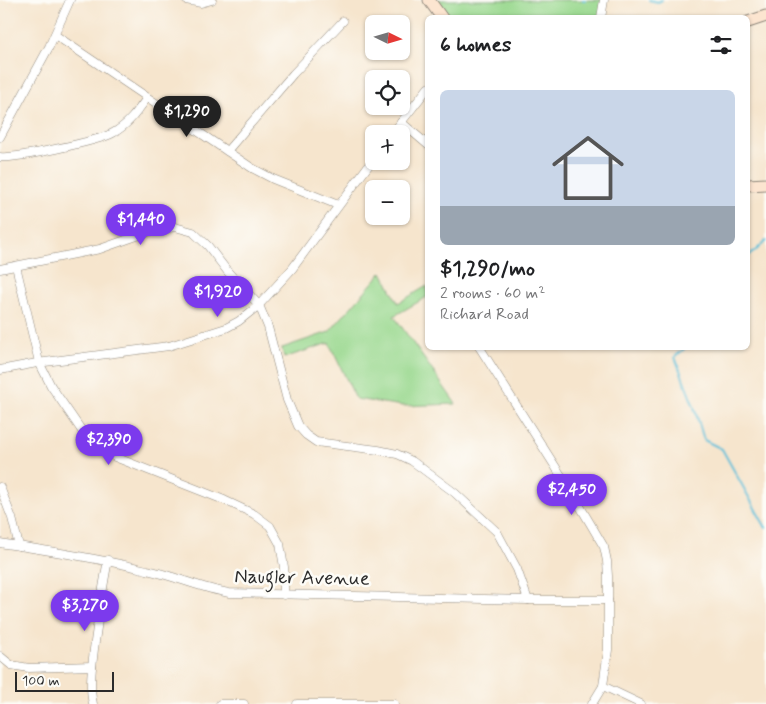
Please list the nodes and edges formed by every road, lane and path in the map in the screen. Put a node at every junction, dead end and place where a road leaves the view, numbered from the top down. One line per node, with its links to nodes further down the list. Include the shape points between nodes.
1 (70, 0): 11 (street)
2 (186, 0): 3 (street, via 201,3)
3 (212, 0)
4 (429, 0): 6 (street)
5 (604, 0): 7 (street)
6 (440, 15)
7 (602, 15)
8 (766, 16): 10 (street)
9 (342, 21): 18 (street)
10 (750, 21)
11 (55, 35): 13 (street); 16 (street)
12 (425, 92): 14 (street)
13 (147, 98): 18 (street); 19 (street, via 132,119 112,134 38,152)
14 (401, 122): 15 (street); 17 (street)
15 (399, 125)
16 (0, 138)
17 (425, 142)
18 (227, 151): 23 (street, via 273,179)
19 (0, 157)
20 (365, 170): 23 (street)
21 (766, 184): 22 (street)
22 (750, 185)
23 (338, 205): 26 (street, via 297,264)
24 (16, 266): 25 (street); 26 (street, via 98,249 151,231 174,227 194,232); 28 (street)
25 (0, 269)
26 (259, 305): 28 (street, via 226,328 169,346); 35 (street, via 287,400 298,426 306,435 316,442 378,450 412,461 455,493 497,532 517,569)
27 (481, 350): 36 (street, via 604,547)
28 (39, 362): 29 (street); 34 (street, via 51,386 95,445 116,457 254,514 270,526 280,544)
29 (0, 370)
30 (0, 487): 32 (street)
31 (0, 543): 32 (street, Naugler Avenue)
32 (20, 546): 33 (street, Naugler Avenue)
33 (108, 560): 34 (street, Naugler Avenue, via 217,591); 38 (street)
34 (284, 595): 35 (street, Naugler Avenue)
35 (528, 600): 36 (street, Naugler Avenue)
36 (608, 600): 39 (street, via 608,650)
37 (0, 656): 38 (street, via 11,665 29,668)
38 (92, 666): 40 (street, via 90,693)
39 (603, 686): 45 (street); 46 (street)
40 (93, 704)
41 (220, 704): 42 (street)
42 (244, 704)
43 (297, 704): 44 (street)
44 (394, 704)
45 (592, 704)
46 (641, 704)

